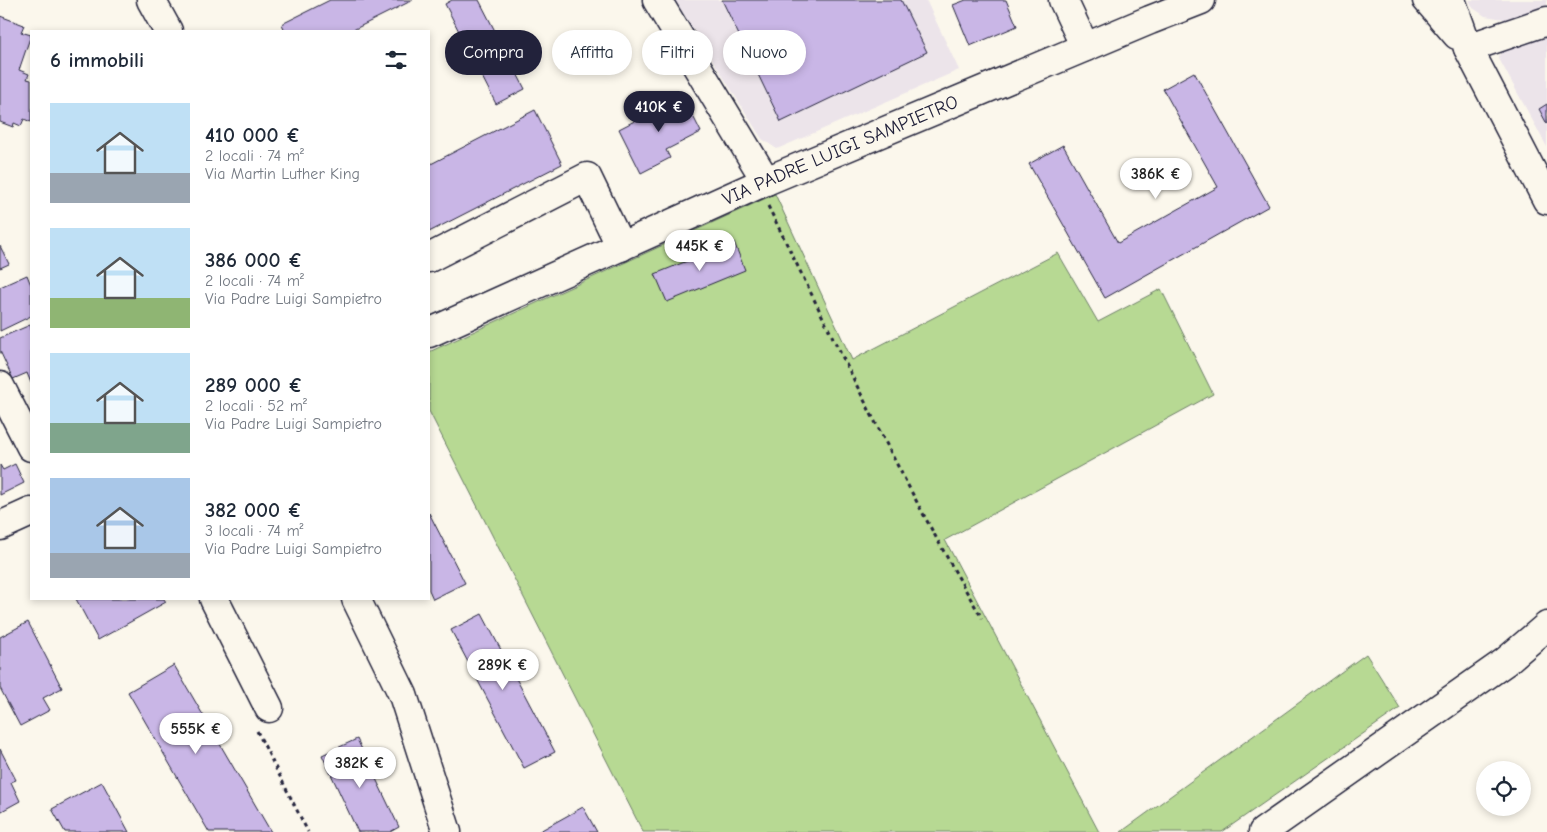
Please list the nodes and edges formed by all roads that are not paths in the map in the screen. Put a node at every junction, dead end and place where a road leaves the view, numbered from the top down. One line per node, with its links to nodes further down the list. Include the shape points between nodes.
1 (152, 0): 8 (street)
2 (658, 0): 11 (street)
3 (1063, 0): 9 (street)
4 (1201, 0): 9 (street, VIA PADRE LUIGI SAMPIETRO)
5 (1427, 0): 10 (street)
6 (1451, 0): 10 (street)
7 (1547, 21): 10 (street)
8 (167, 30)
9 (1085, 47): 11 (street, VIA PADRE LUIGI SAMPIETRO)
10 (1468, 48): 12 (street)
11 (766, 182): 13 (street, VIA PADRE LUIGI SAMPIETRO)
12 (1547, 200)
13 (620, 247): 14 (street, via 587,177); 15 (street, VIA PADRE LUIGI SAMPIETRO)
14 (430, 257)
15 (430, 333)
16 (0, 386): 17 (street)
17 (30, 445)
18 (30, 512): 19 (street)
19 (0, 526)
20 (215, 600): 25 (street)
21 (356, 600): 26 (street, via 403,695)
22 (1547, 626): 24 (street)
23 (1547, 652): 24 (street)
24 (1505, 662): 27 (street)
25 (269, 708)
26 (447, 832)
27 (1263, 832)

